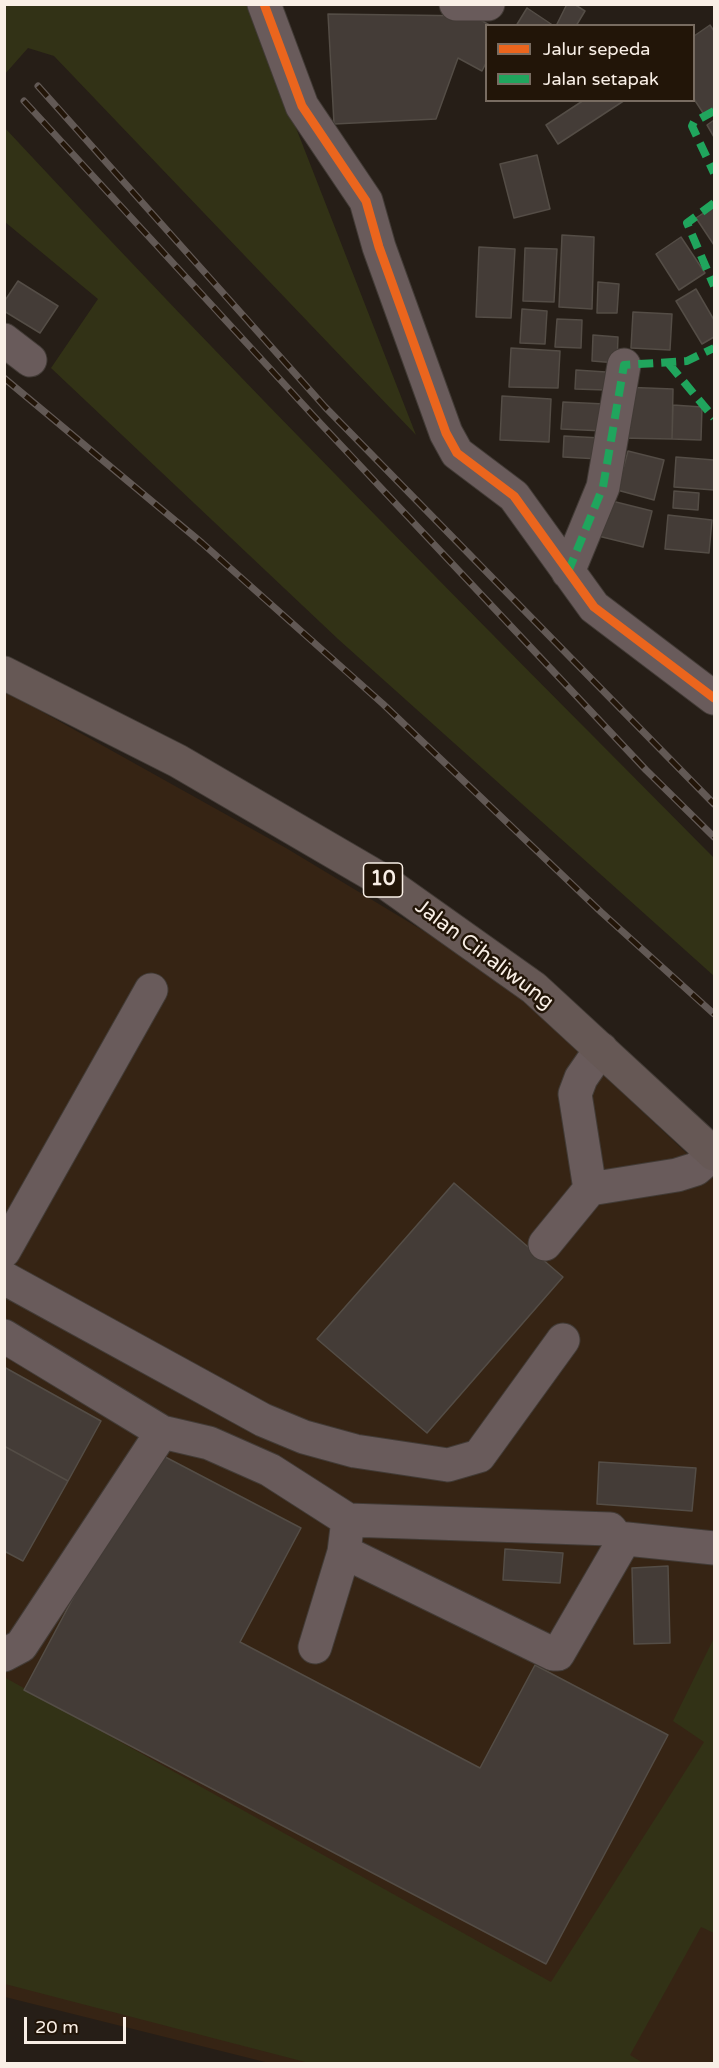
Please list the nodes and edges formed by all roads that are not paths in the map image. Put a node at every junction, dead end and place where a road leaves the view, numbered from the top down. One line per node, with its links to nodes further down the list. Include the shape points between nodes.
1 (264, 4): 7 (street, via 302,106 366,201 446,433 457,453 514,496)
2 (456, 4): 3 (street)
3 (488, 4)
4 (4, 340): 5 (street)
5 (30, 360)
6 (624, 365): 7 (street, via 603,487)
7 (568, 572): 9 (street, via 594,607)
8 (4, 673): 11 (highway, Jalan Cihaliwung / 10, via 178,761 382,880 534,988)
9 (714, 698)
10 (151, 990): 15 (street)
11 (600, 1048): 12 (highway, Jalan Cihaliwung / 10); 13 (street, via 575,1094)
12 (714, 1154): 13 (street, via 696,1169 677,1175)
13 (590, 1189): 14 (street)
14 (545, 1244)
15 (4, 1251)
16 (4, 1278): 18 (street, via 263,1420 355,1451 448,1465 479,1456)
17 (4, 1336): 19 (street)
18 (563, 1340)
19 (162, 1432): 20 (street, via 209,1443 270,1470); 25 (street, via 21,1646)
20 (348, 1520): 21 (street, via 610,1529); 23 (street)
21 (617, 1538): 22 (street); 23 (street, via 620,1547 558,1654)
22 (714, 1548)
23 (344, 1552): 24 (street)
24 (315, 1647)
25 (4, 1655)

